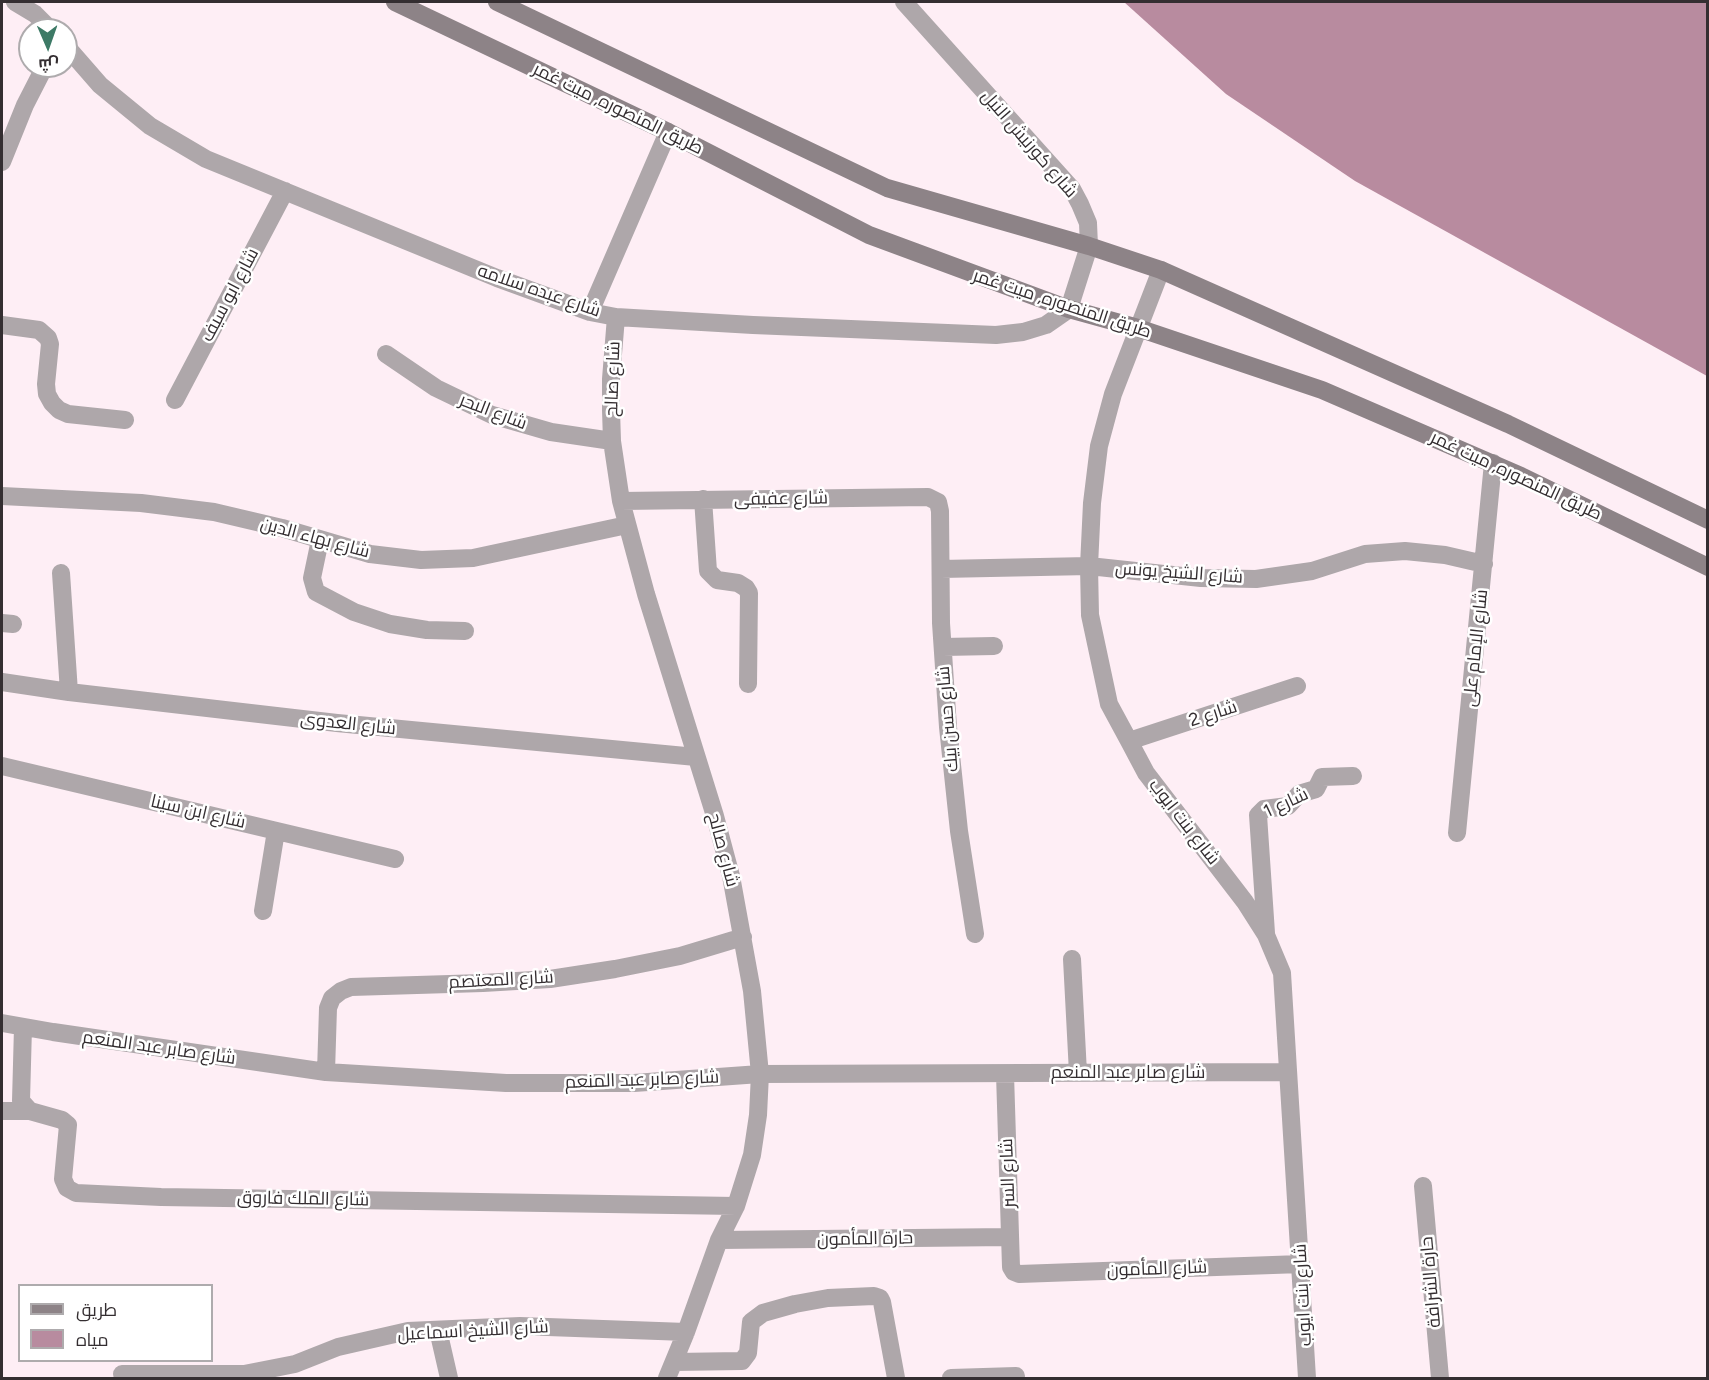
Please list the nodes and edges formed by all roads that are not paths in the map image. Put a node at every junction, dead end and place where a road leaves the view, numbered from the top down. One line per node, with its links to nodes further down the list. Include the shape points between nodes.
1 (15, 2): 5 (street)
2 (395, 2): 8 (main road, طريق المنصوره, ميت غمر)
3 (497, 2): 11 (main road, via 887,188)
4 (904, 2): 11 (street, شارع كورنيش النيل, via 1072,189 1088,222)
5 (39, 18)
6 (78, 59): 10 (street, شارع عبده سلامه, via 100,85 150,126 206,159)
7 (39, 78): 9 (street)
8 (668, 132): 13 (main road, طريق المنصوره, ميت غمر, via 869,235); 14 (street)
9 (2, 162)
10 (285, 191): 14 (street, شارع عبده سلامه); 19 (street, شارع ابو سيف)
11 (1089, 246): 12 (main road); 13 (street, شارع كورنيش النيل)
12 (1161, 270): 17 (street, شارع بنت ايوب); 27 (main road, via 1508,424)
13 (1069, 309): 15 (street, شارع عبده سلامه, via 1046,325 996,335); 17 (main road, طريق المنصوره, ميت غمر)
14 (590, 312): 15 (street, شارع عبده سلامه)
15 (616, 317): 21 (street, شارع صالح)
16 (2, 325): 20 (street, via 39,330 48,338 47,394 59,410)
17 (1138, 328): 22 (main road, طريق المنصوره, ميت غمر, via 1322,390); 31 (street, شارع بنت ايوب, via 1113,394 1100,446)
18 (386, 354): 21 (street, شارع البحر, via 436,388 492,415 551,432)
19 (175, 400)
20 (125, 420)
21 (612, 441): 25 (street, شارع صالح)
22 (1493, 463): 30 (street, شارع الإمام على); 32 (main road, طريق المنصوره, ميت غمر)
23 (2, 496): 29 (street, شارع بهاء الدين, via 141,503 214,512)
24 (703, 500): 25 (street, شارع عفيفى); 26 (street, شارع عفيفى, via 928,497); 39 (street, via 708,571 717,580 738,583 749,593)
25 (621, 501): 28 (street, شارع صالح)
26 (938, 502): 33 (street, شارع حسن بيك)
27 (1707, 520)
28 (627, 525): 29 (street, شارع بهاء الدين, via 473,558 411,559 370,554); 43 (street, شارع صالح)
29 (321, 540): 35 (street, via 312,578 316,592 354,612 390,624)
30 (1484, 564): 31 (street, شارع الشيخ يونس, via 1415,552 1365,554 1312,571 1256,579 1201,578); 47 (street, شارع الإمام على)
31 (1089, 566): 33 (street, شارع الشيخ يونس); 42 (street, شارع بنت ايوب, via 1090,615 1109,704)
32 (1707, 567)
33 (941, 569): 37 (street, شارع حسن بيك)
34 (61, 573): 41 (street)
35 (465, 631)
36 (994, 646): 37 (street)
37 (943, 647): 50 (street, شارع حسن بيك, via 957,819)
38 (2, 682): 41 (street, شارع العدوى)
39 (748, 684)
40 (1296, 686): 42 (street, شارع 2)
41 (69, 692): 43 (street, شارع العدوى, via 337,723)
42 (1129, 741): 51 (street, شارع بنت ايوب, via 1146,773)
43 (696, 757): 52 (street, شارع صالح, via 731,876)
44 (2, 766): 46 (street, شارع ابن سينا)
45 (1353, 776): 51 (street, شارع 1, via 1322,777 1316,789 1299,794 1288,806 1264,809 1258,815)
46 (276, 831): 48 (street, شارع ابن سينا); 49 (street)
47 (1457, 833)
48 (395, 859)
49 (263, 911)
50 (975, 934)
51 (1266, 934): 57 (street, شارع بنت ايوب, via 1281,973)
52 (743, 937): 56 (street, شارع المعتصم, via 647,963 549,979 351,987 333,998 328,1008); 59 (street, شارع صالح)
53 (1072, 959): 58 (street)
54 (2, 1023): 55 (street, شارع صابر عبد المنعم)
55 (23, 1027): 56 (street, شارع صابر عبد المنعم); 62 (street, via 20,1097)
56 (326, 1072): 59 (street, شارع صابر عبد المنعم, via 506,1083 634,1083)
57 (1287, 1072): 58 (street, شارع صابر عبد المنعم); 67 (street, شارع بنت ايوب)
58 (1078, 1073): 60 (street, شارع صابر عبد المنعم)
59 (760, 1074): 60 (street, شارع صابر عبد المنعم); 64 (street, شارع صالح, via 752,1155)
60 (1005, 1074): 65 (street, شارع السر)
61 (2, 1112): 62 (street)
62 (30, 1112): 64 (street, شارع الملك فاروق, via 68,1125 63,1179 67,1188 76,1193)
63 (1423, 1186): 80 (street, حارة الشرافة)
64 (736, 1206): 66 (street, شارع صالح)
65 (1010, 1237): 66 (street, حارة المأمون); 68 (street, شارع السر)
66 (719, 1240): 70 (street, شارع صالح)
67 (1301, 1264): 68 (street, شارع المأمون); 79 (street, شارع بنت ايوب)
68 (1014, 1272)
69 (438, 1329): 70 (street, شارع الشيخ اسماعيل, via 520,1326); 71 (street, شارع الشيخ اسماعيل, via 408,1330 338,1347); 76 (street)
70 (687, 1332): 72 (street, شارع صالح)
71 (303, 1370): 74 (street, شارع الشيخ اسماعيل)
72 (670, 1370): 73 (street)
73 (742, 1370): 77 (street, via 751,1322 763,1313 828,1298 874,1296 880,1298)
74 (122, 1374)
75 (1016, 1376): 78 (street)
76 (449, 1378)
77 (896, 1378)
78 (951, 1378)
79 (1308, 1378)
80 (1440, 1378)

